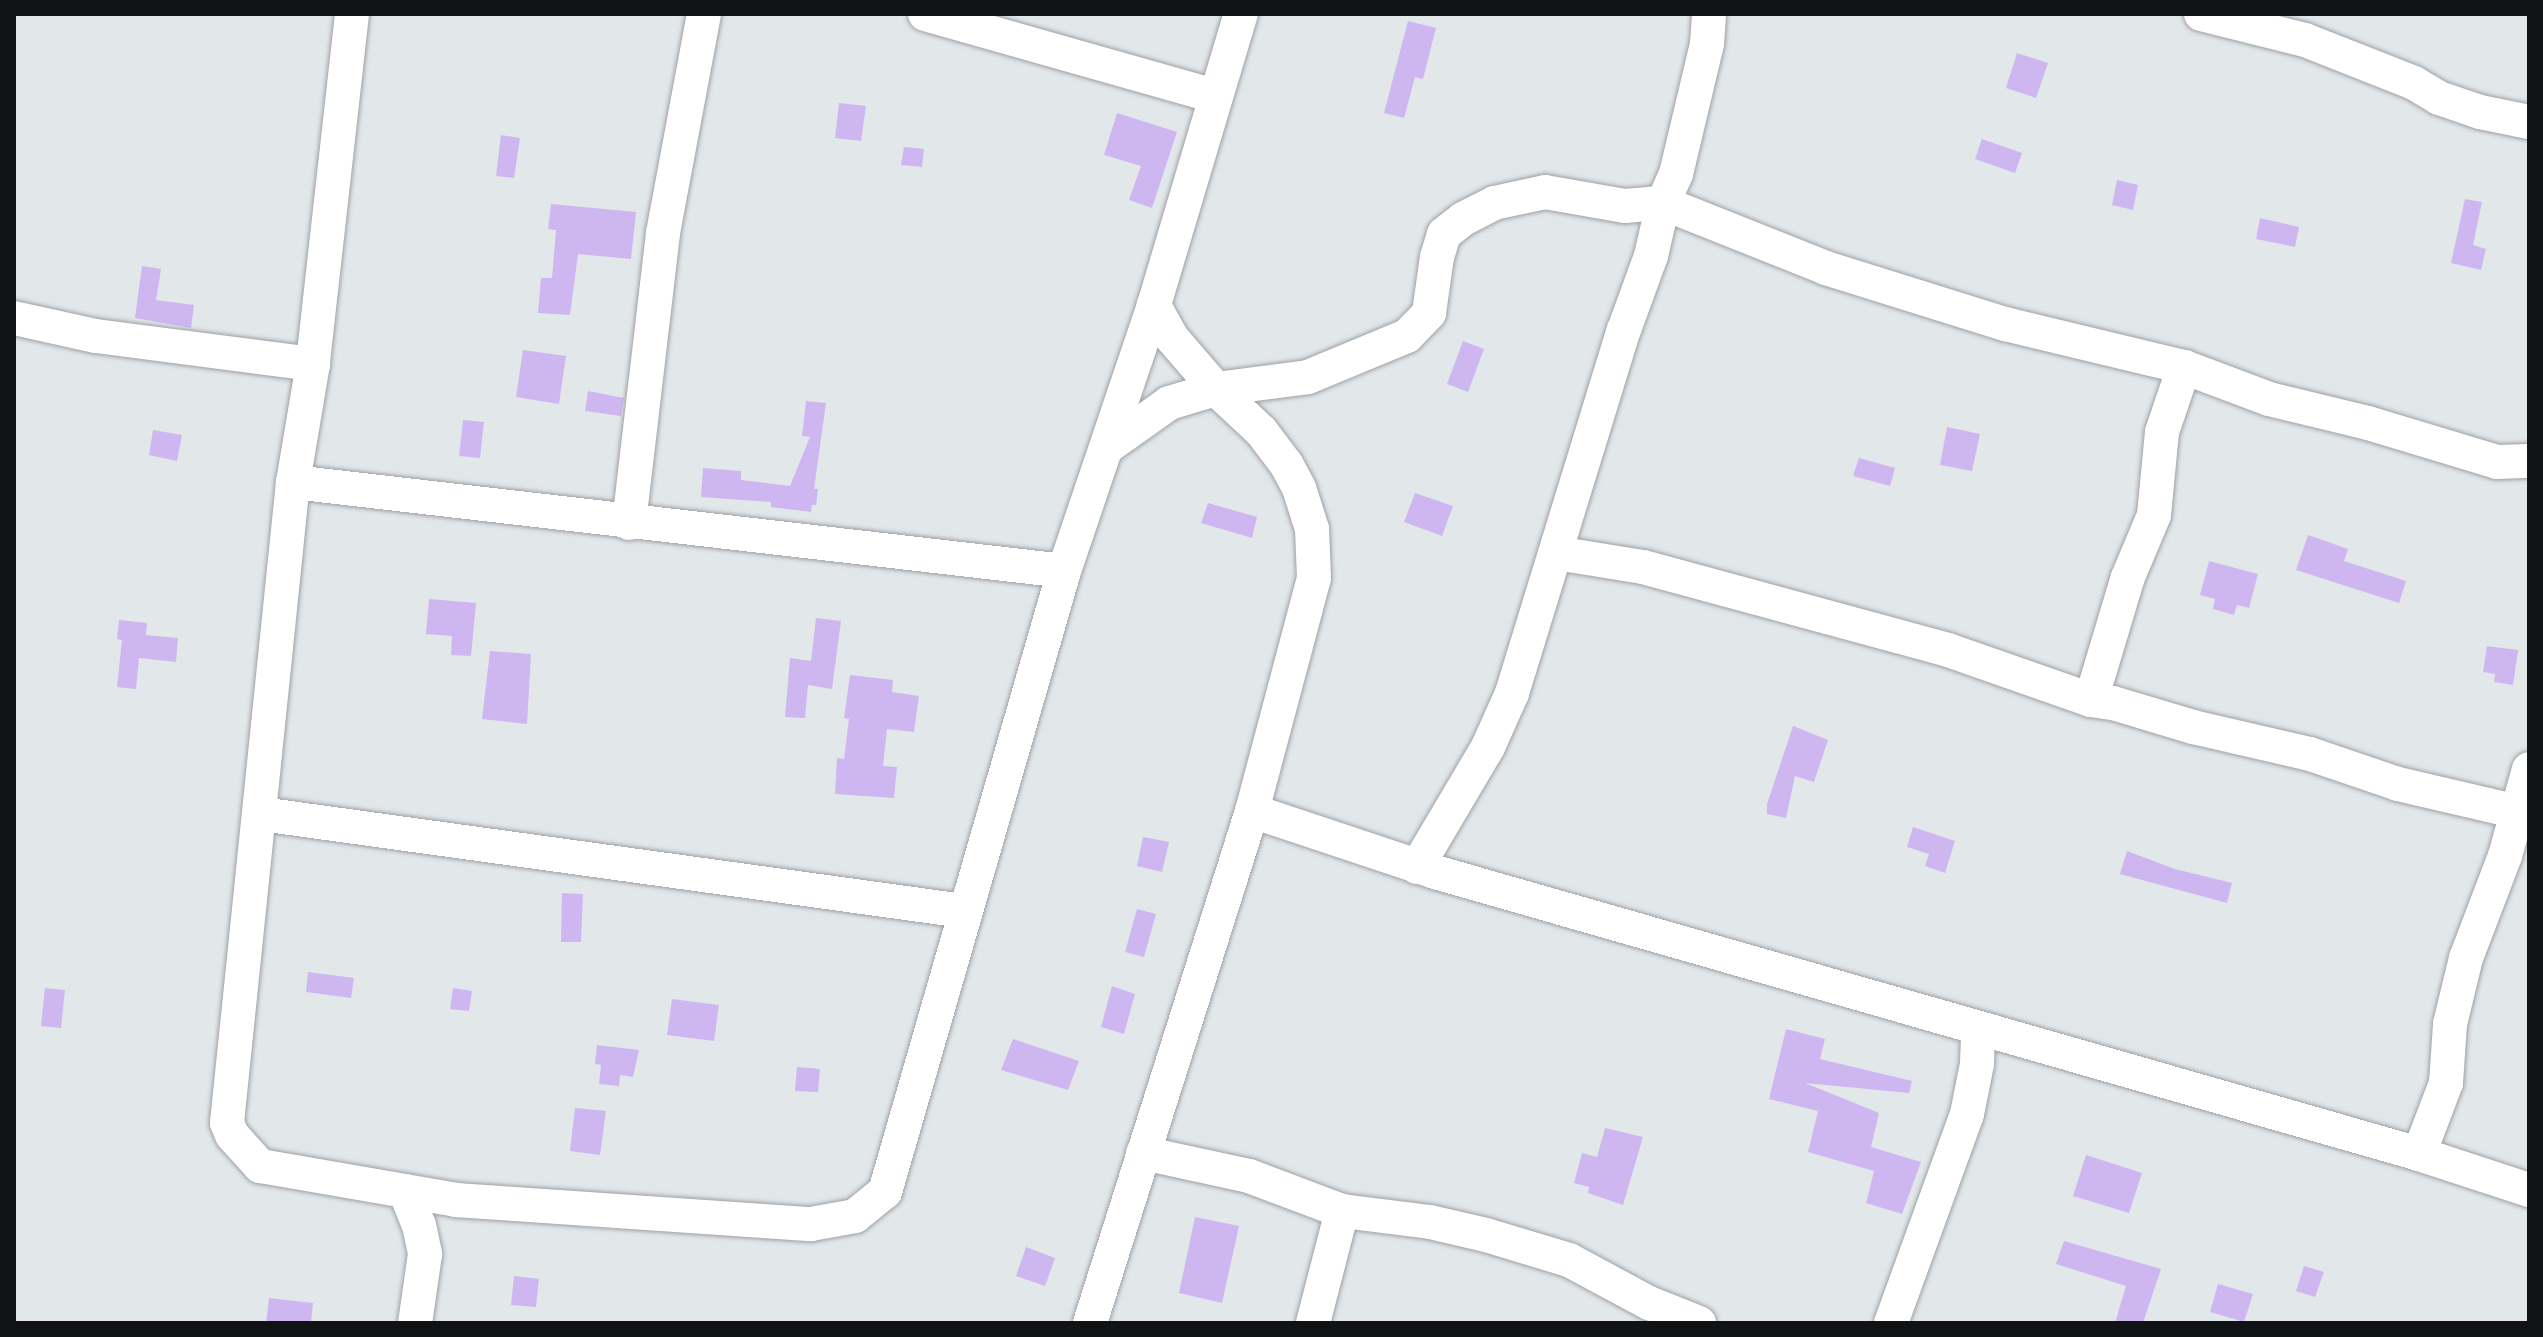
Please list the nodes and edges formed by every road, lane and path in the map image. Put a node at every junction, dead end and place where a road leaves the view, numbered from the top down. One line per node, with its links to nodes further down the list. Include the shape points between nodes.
1 (352, 14): 14 (street)
2 (704, 14): 20 (street, via 663,233)
3 (925, 14): 7 (street)
4 (1241, 14): 7 (street)
5 (1709, 14): 9 (street, via 1692,112)
6 (2201, 14): 8 (street, via 2305,40 2439,98)
7 (1215, 96): 12 (street)
8 (2529, 122)
9 (1663, 203): 10 (street); 11 (street); 16 (street, via 1625,206 1545,192 1494,203 1444,234 1429,313 1407,336 1308,377)
10 (1710, 224): 11 (street, via 1672,237); 15 (street, via 1826,268 2005,324)
11 (1651, 256): 21 (street)
12 (1154, 305): 16 (street, via 1172,338); 17 (street)
13 (14, 318): 14 (street, via 96,336)
14 (313, 364): 19 (street)
15 (2184, 367): 18 (street, via 2269,399 2497,462); 23 (street, via 2162,432 2154,515 2128,577)
16 (1216, 389): 17 (street, via 1169,403); 25 (street, via 1261,431 1286,464 1312,529 1314,578)
17 (1106, 448): 22 (street)
18 (2529, 461)
19 (293, 482): 20 (street); 27 (street)
20 (629, 523): 22 (street)
21 (1556, 553): 23 (street, via 1643,567 1948,650); 28 (street, via 1512,693 1488,747)
22 (1064, 571): 29 (street)
23 (2091, 700): 26 (street)
24 (2529, 769): 26 (street)
25 (1252, 811): 28 (street); 31 (street)
26 (2518, 812): 32 (street, via 2466,958 2450,1024 2446,1083)
27 (261, 814): 29 (street); 34 (street, via 227,1123 260,1166)
28 (1417, 867): 30 (street)
29 (964, 911): 34 (street, via 885,1192 855,1216 811,1224 456,1200)
30 (1978, 1029): 32 (street); 40 (street, via 1967,1114)
31 (1143, 1153): 35 (street, via 1249,1176); 37 (street)
32 (2419, 1154): 33 (street)
33 (2529, 1190)
34 (405, 1191): 36 (street, via 425,1254)
35 (1342, 1211): 38 (street); 39 (street, via 1430,1222 1569,1260)
36 (415, 1323)
37 (1090, 1323)
38 (1313, 1323)
39 (1699, 1323)
40 (1891, 1323)

